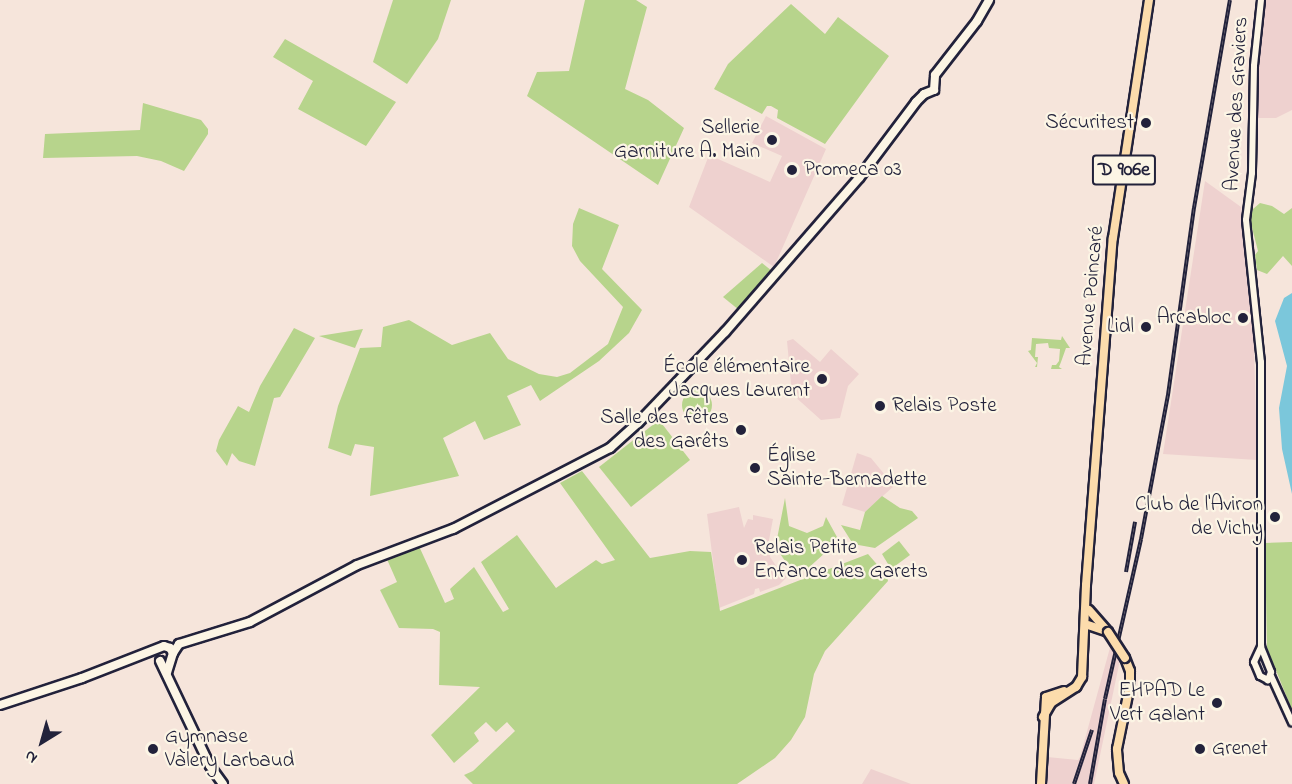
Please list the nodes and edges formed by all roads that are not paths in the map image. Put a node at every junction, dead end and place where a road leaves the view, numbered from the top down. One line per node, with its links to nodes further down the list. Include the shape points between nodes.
1 (989, 0): 4 (main road, via 935,75 934,90 916,102)
2 (1149, 0): 6 (main road, Avenue Poincaré / D 906e, via 1113,238)
3 (1261, 0): 10 (street, Avenue des Graviers, via 1247,210 1261,362)
4 (841, 197): 5 (main road); 5 (main road, via 776,282)
5 (725, 332): 9 (main road, via 610,448 453,529 357,565 250,622)
6 (1087, 614): 7 (main road); 7 (main road); 18 (main road, via 1081,681 1051,699 1043,717)
7 (1107, 632): 19 (main road, bridge, via 1130,671 1117,749)
8 (159, 650): 9 (main road); 11 (main road); 15 (main road)
9 (170, 650): 12 (main road)
10 (1259, 655): 14 (street); 14 (street, via 1254,662 1260,676 1266,680)
11 (160, 661): 12 (main road); 13 (main road)
12 (170, 662): 13 (main road)
13 (167, 673): 17 (main road, via 210,766)
14 (1271, 676): 16 (street)
15 (0, 705)
16 (1292, 722)
17 (223, 784)
18 (1041, 784)
19 (1124, 784)

